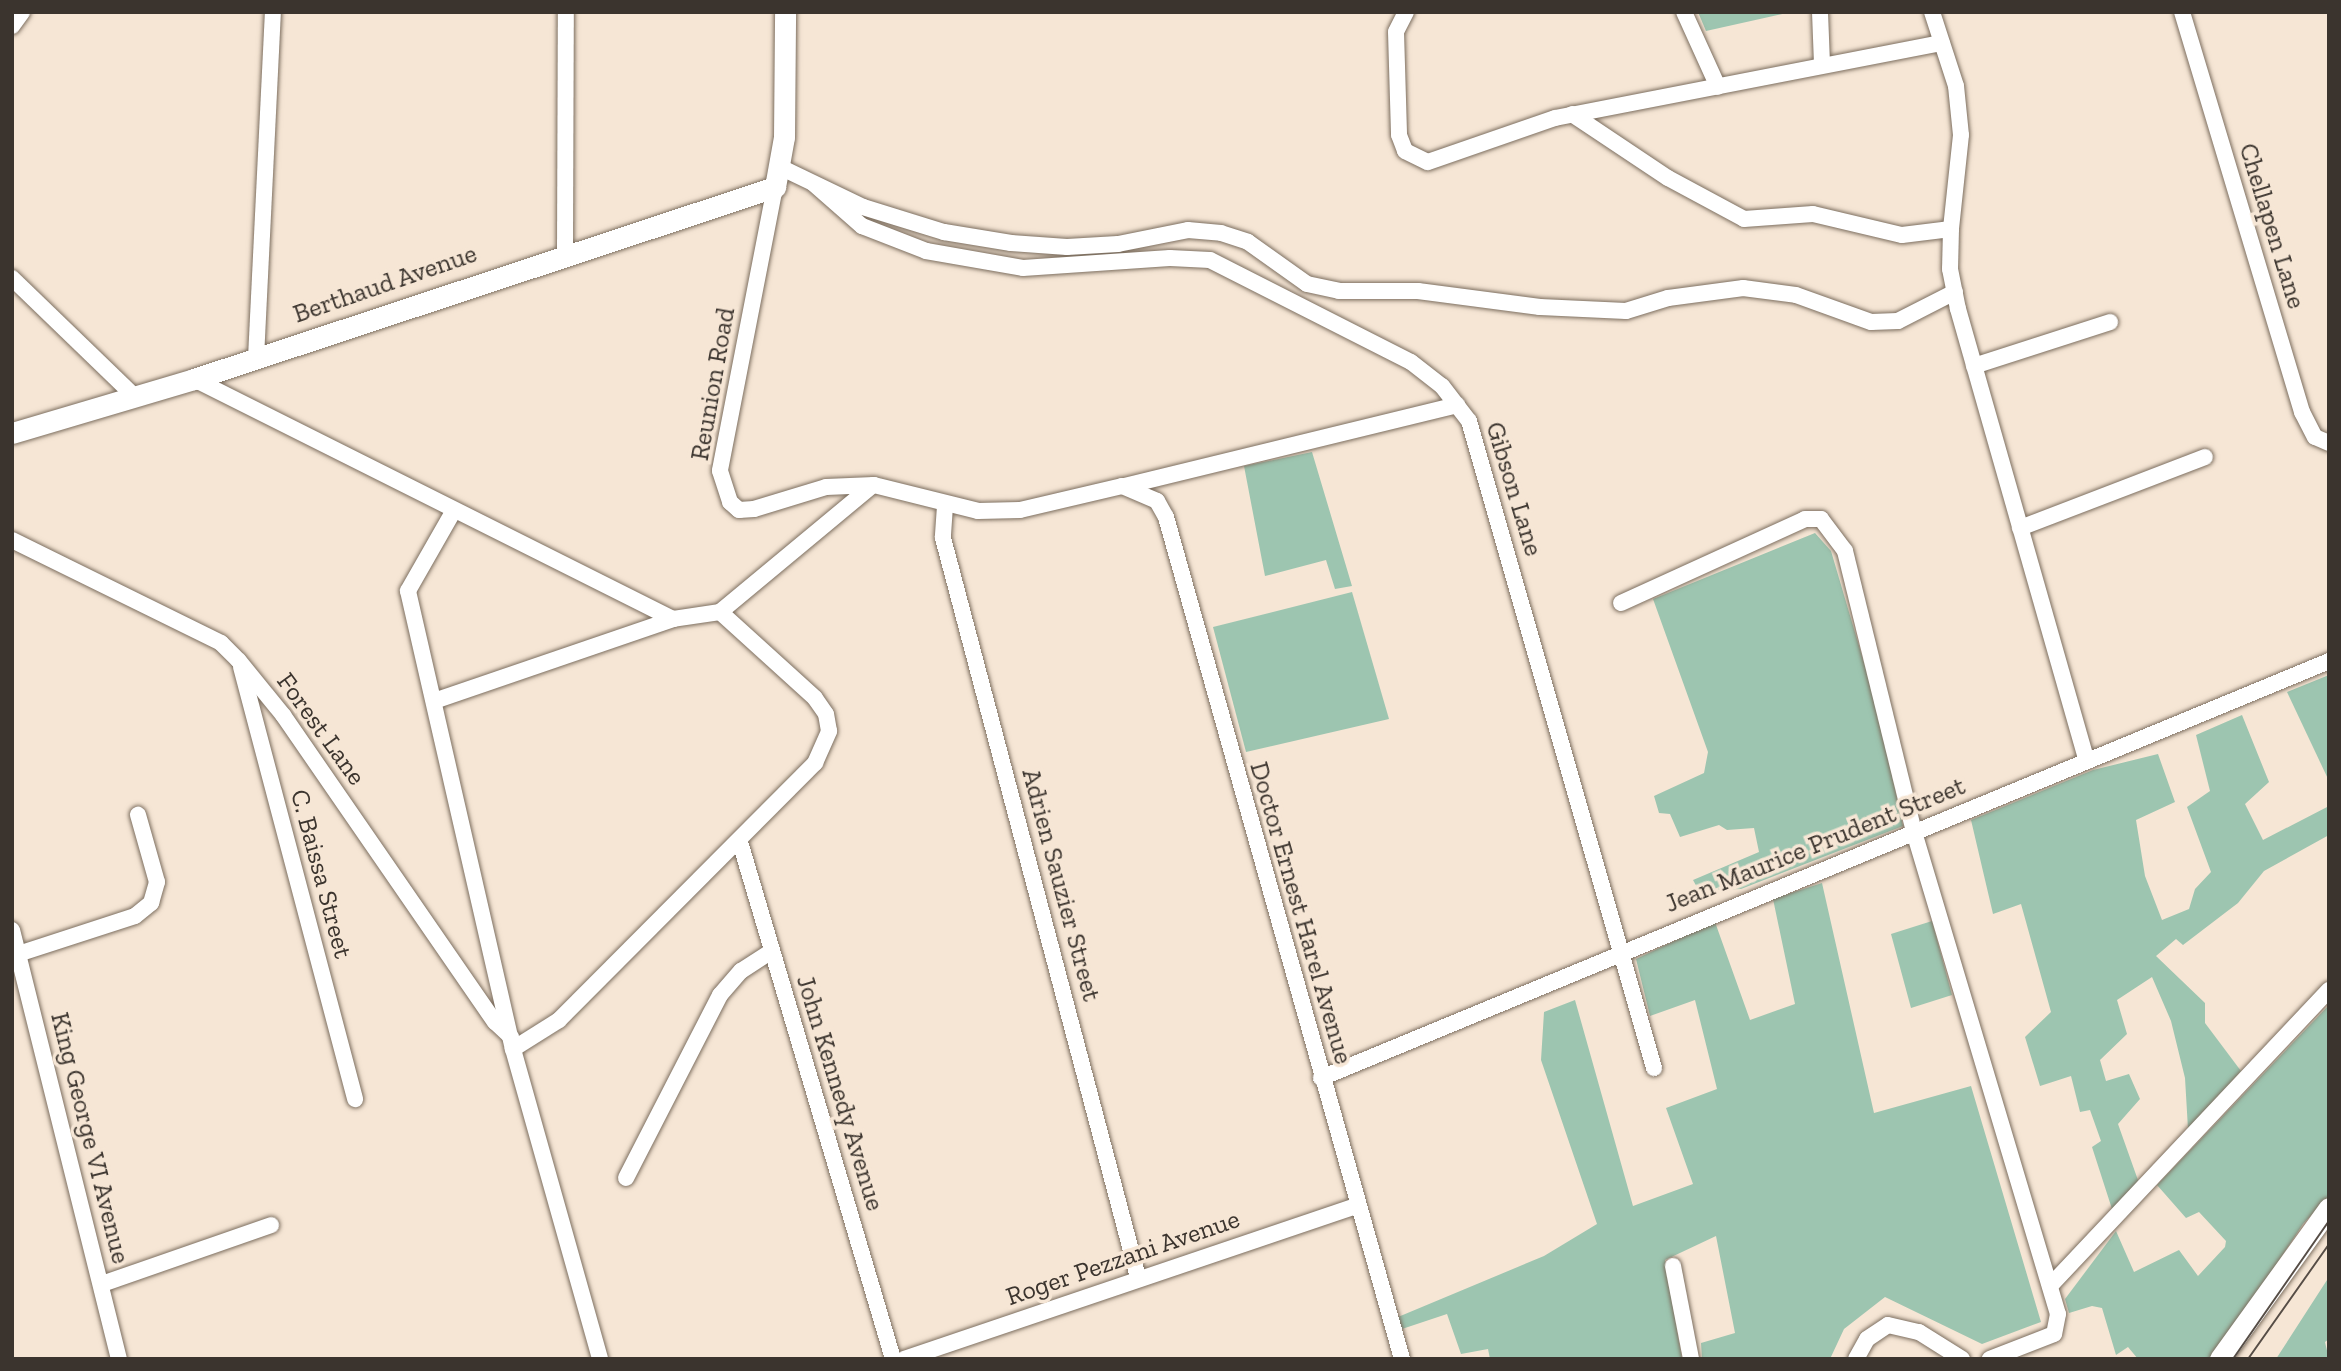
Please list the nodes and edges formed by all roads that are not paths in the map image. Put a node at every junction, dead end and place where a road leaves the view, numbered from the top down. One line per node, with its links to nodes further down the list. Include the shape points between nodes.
1 (22, 12): 10 (street)
2 (273, 12): 22 (street)
3 (565, 12): 18 (street)
4 (785, 12): 15 (street)
5 (1406, 12): 14 (street, via 1396,32 1399,135 1405,151 1413,157 1427,162 1515,129)
6 (1684, 12): 13 (street)
7 (1820, 12): 12 (street)
8 (1932, 12): 11 (street)
9 (2182, 12): 28 (street, Chellapen Lane, via 2302,412 2315,437)
10 (12, 26)
11 (1942, 43): 12 (street); 17 (street, via 1956,86 1961,135)
12 (1822, 65): 13 (street)
13 (1718, 87): 14 (street)
14 (1572, 114): 17 (street, via 1668,178 1744,219 1813,214 1902,235)
15 (778, 178): 16 (street); 18 (street, Berthaud Avenue); 30 (street, Reunion Road, via 725,438 722,488 739,510 827,487)
16 (814, 184): 20 (street, via 863,207 944,232 1011,243 1067,247 1118,244 1188,230 1221,233 1248,242 1307,284 1339,291 1418,291 1540,307 1626,311 1668,298 1743,288 1796,295 1871,322 1898,321); 26 (street, Gibson Lane, via 862,226 926,251 1023,268 1170,258 1210,260 1410,362 1442,386)
17 (1951, 229): 20 (street)
18 (565, 253): 22 (street, Berthaud Avenue)
19 (12, 278): 25 (street)
20 (1955, 292): 23 (street)
21 (2110, 322): 23 (street)
22 (256, 358): 24 (street, Berthaud Avenue)
23 (1974, 366): 35 (street)
24 (194, 379): 25 (street, Berthaud Avenue); 34 (street)
25 (134, 396): 27 (street, Berthaud Avenue)
26 (1457, 405): 31 (street); 49 (street, Gibson Lane, via 1469,421 1496,512)
27 (12, 433)
28 (2329, 443)
29 (2205, 457): 35 (street)
30 (874, 485): 33 (street, Reunion Road, via 910,491); 38 (street)
31 (1122, 486): 32 (street, Reunion Road); 33 (street, Reunion Road, via 1020,510)
32 (1140, 491): 54 (street, Doctor Ernest Harel Avenue, via 1157,501 1166,517)
33 (945, 506): 61 (street, Adrien Sauzier Street, via 943,538)
34 (453, 512): 39 (street); 42 (street, via 408,590)
35 (2020, 528): 43 (street)
36 (12, 540): 40 (street, Forest Lane, via 221,643)
37 (1621, 603): 45 (street, via 1805,519 1821,519 1845,551)
38 (720, 612): 39 (street); 46 (street, via 816,698 829,731 816,763)
39 (673, 619): 42 (street)
40 (239, 661): 52 (street, Forest Lane, via 283,715); 55 (street, C. Baissa Street)
41 (2329, 661): 43 (street, Jean Maurice Prudent Street)
42 (433, 701): 52 (street)
43 (2087, 761): 45 (street, Jean Maurice Prudent Street)
44 (138, 815): 50 (street, via 157,882 151,903 135,916)
45 (1914, 832): 49 (street, Jean Maurice Prudent Street); 63 (street)
46 (740, 842): 48 (street, John Kennedy Avenue); 52 (street, via 559,1020)
47 (12, 929): 50 (street, King George VI Avenue)
48 (772, 951): 56 (street, via 741,971 720,995); 66 (street, John Kennedy Avenue)
49 (1619, 952): 53 (street, Gibson Lane); 54 (street, Jean Maurice Prudent Street)
50 (15, 955): 62 (street, King George VI Avenue)
51 (2329, 990): 63 (street)
52 (512, 1043): 65 (street)
53 (1654, 1068)
54 (1321, 1078): 57 (street, Doctor Ernest Harel Avenue)
55 (355, 1100)
56 (626, 1178)
57 (1358, 1205): 61 (street, Roger Pezzani Avenue); 68 (street, Doctor Ernest Harel Avenue)
58 (2329, 1208): 73 (street)
59 (271, 1225): 62 (street)
60 (1673, 1266): 69 (street)
61 (1138, 1277): 67 (street, Roger Pezzani Avenue)
62 (102, 1284): 64 (street, King George VI Avenue)
63 (2050, 1286): 72 (street, via 2058,1314 2054,1334)
64 (119, 1359)
65 (600, 1359)
66 (893, 1359)
67 (904, 1359)
68 (1402, 1359)
69 (1691, 1359)
70 (1856, 1359): 71 (street, via 1867,1339 1888,1325 1919,1332)
71 (1962, 1359)
72 (1990, 1359)
73 (2220, 1359)

